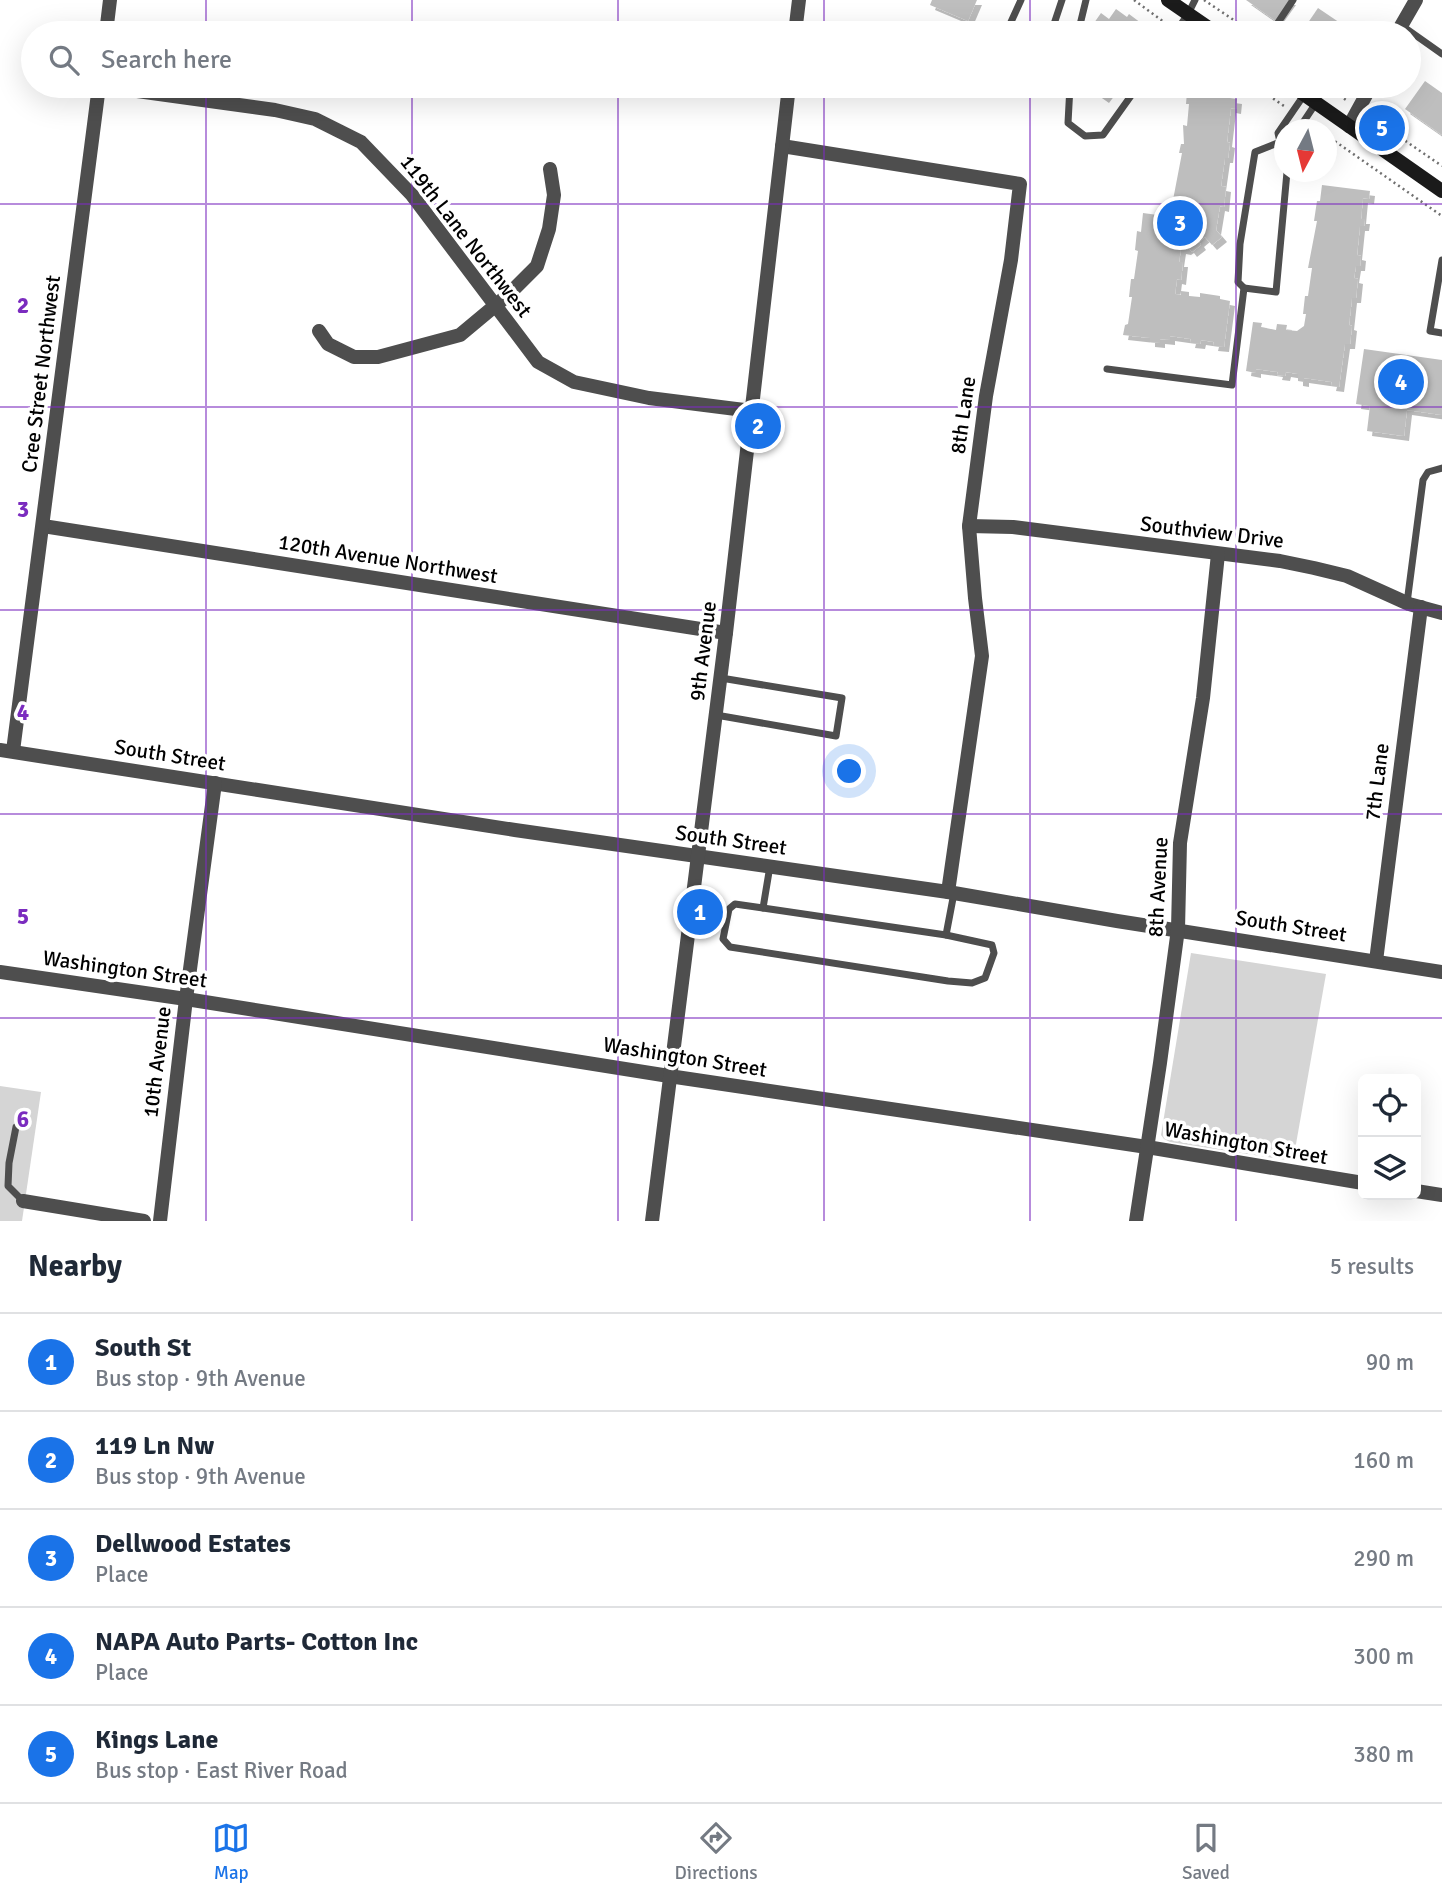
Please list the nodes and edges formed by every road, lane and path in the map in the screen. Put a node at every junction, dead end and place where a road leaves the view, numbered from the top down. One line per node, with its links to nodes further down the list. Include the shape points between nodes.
1 (110, 0): 12 (street)
2 (799, 0): 13 (street)
3 (1021, 0): 14 (lane)
4 (1062, 0): 15 (lane)
5 (1086, 0): 16 (lane)
6 (1134, 0): 17 (path)
7 (1168, 0): 11 (main road)
8 (1204, 0): 19 (path)
9 (1293, 0): 20 (lane)
10 (1416, 0): 21 (street)
11 (1191, 7): 18 (main road)
12 (107, 21)
13 (796, 21)
14 (1011, 21)
15 (1055, 21)
16 (1081, 21)
17 (1162, 21)
18 (1204, 21)
19 (1235, 21)
20 (1279, 21)
21 (1404, 21)
22 (1421, 42): 23 (lane)
23 (1442, 54)
24 (98, 98): 52 (street, Cree Street Northwest)
25 (188, 98): 46 (street, 119th Lane Northwest, via 316,119 361,142 412,195)
26 (788, 98): 38 (street, 9th Avenue)
27 (1069, 98): 28 (lane, via 1068,123 1085,136 1103,135)
28 (1129, 98)
29 (1343, 98): 32 (path)
30 (1366, 98): 32 (street)
31 (1310, 99): 33 (lane); 34 (lane); 35 (main road)
32 (1360, 110): 35 (street); 39 (path)
33 (1291, 119)
34 (1302, 119)
35 (1349, 126): 42 (main road)
36 (1337, 143): 43 (path)
37 (1274, 145): 45 (lane, via 1255,152 1240,244 1238,282)
38 (782, 146): 50 (street, 9th Avenue); 53 (street, 8th Lane, via 1020,184)
39 (1442, 166)
40 (550, 169): 46 (street, via 554,195 537,266)
41 (1286, 182): 45 (lane, via 1276,292)
42 (1442, 191)
43 (1442, 216)
44 (1442, 260): 48 (lane, via 1430,331)
45 (1244, 289): 49 (lane, via 1232,385)
46 (495, 306): 47 (street, via 460,335 378,357 354,357 328,344); 50 (street, 119th Lane Northwest, via 538,362 574,382 649,398)
47 (319, 331)
48 (1442, 333)
49 (1107, 369)
50 (752, 411): 57 (street, 9th Avenue)
51 (1442, 468): 55 (lane, via 1428,472 1423,480)
52 (43, 526): 57 (street, 120th Avenue Northwest); 60 (street, Cree Street Northwest)
53 (969, 526): 54 (street, Southview Drive, via 1013,527); 64 (street, 8th Lane, via 982,656)
54 (1218, 554): 55 (street, Southview Drive, via 1325,570); 66 (street, 8th Avenue, via 1203,698 1180,843)
55 (1414, 605): 56 (street, Southview Drive); 68 (street, 7th Lane)
56 (1442, 613)
57 (726, 633): 58 (street, 9th Avenue)
58 (721, 678): 59 (street, 9th Avenue); 59 (lane, via 842,698 836,736)
59 (716, 715): 62 (street, 9th Avenue)
60 (6, 750): 61 (street, South Street)
61 (215, 783): 62 (street, South Street); 71 (street, 10th Avenue)
62 (698, 856): 63 (street, South Street); 72 (street, 9th Avenue)
63 (770, 866): 64 (street, South Street); 65 (lane)
64 (951, 892): 66 (street, South Street); 67 (lane)
65 (763, 908): 67 (lane); 67 (lane, via 735,904 729,909 723,940 730,947 948,981 972,983 985,978 994,953 992,945)
66 (1178, 929): 68 (street, South Street); 74 (street, 8th Avenue)
67 (946, 935)
68 (1376, 961): 70 (street, South Street)
69 (0, 972): 71 (street, Washington Street)
70 (1442, 972)
71 (186, 999): 72 (street, Washington Street); 80 (street, 10th Avenue)
72 (669, 1076): 74 (street, Washington Street); 81 (street, 9th Avenue)
73 (16, 1127): 78 (lane, via 8,1186)
74 (1147, 1147): 75 (street, Washington Street); 82 (street, 8th Avenue)
75 (1358, 1182)
76 (1421, 1192): 77 (street)
77 (1442, 1195)
78 (23, 1201): 79 (street)
79 (144, 1221)
80 (160, 1221)
81 (652, 1221)
82 (1136, 1221)

